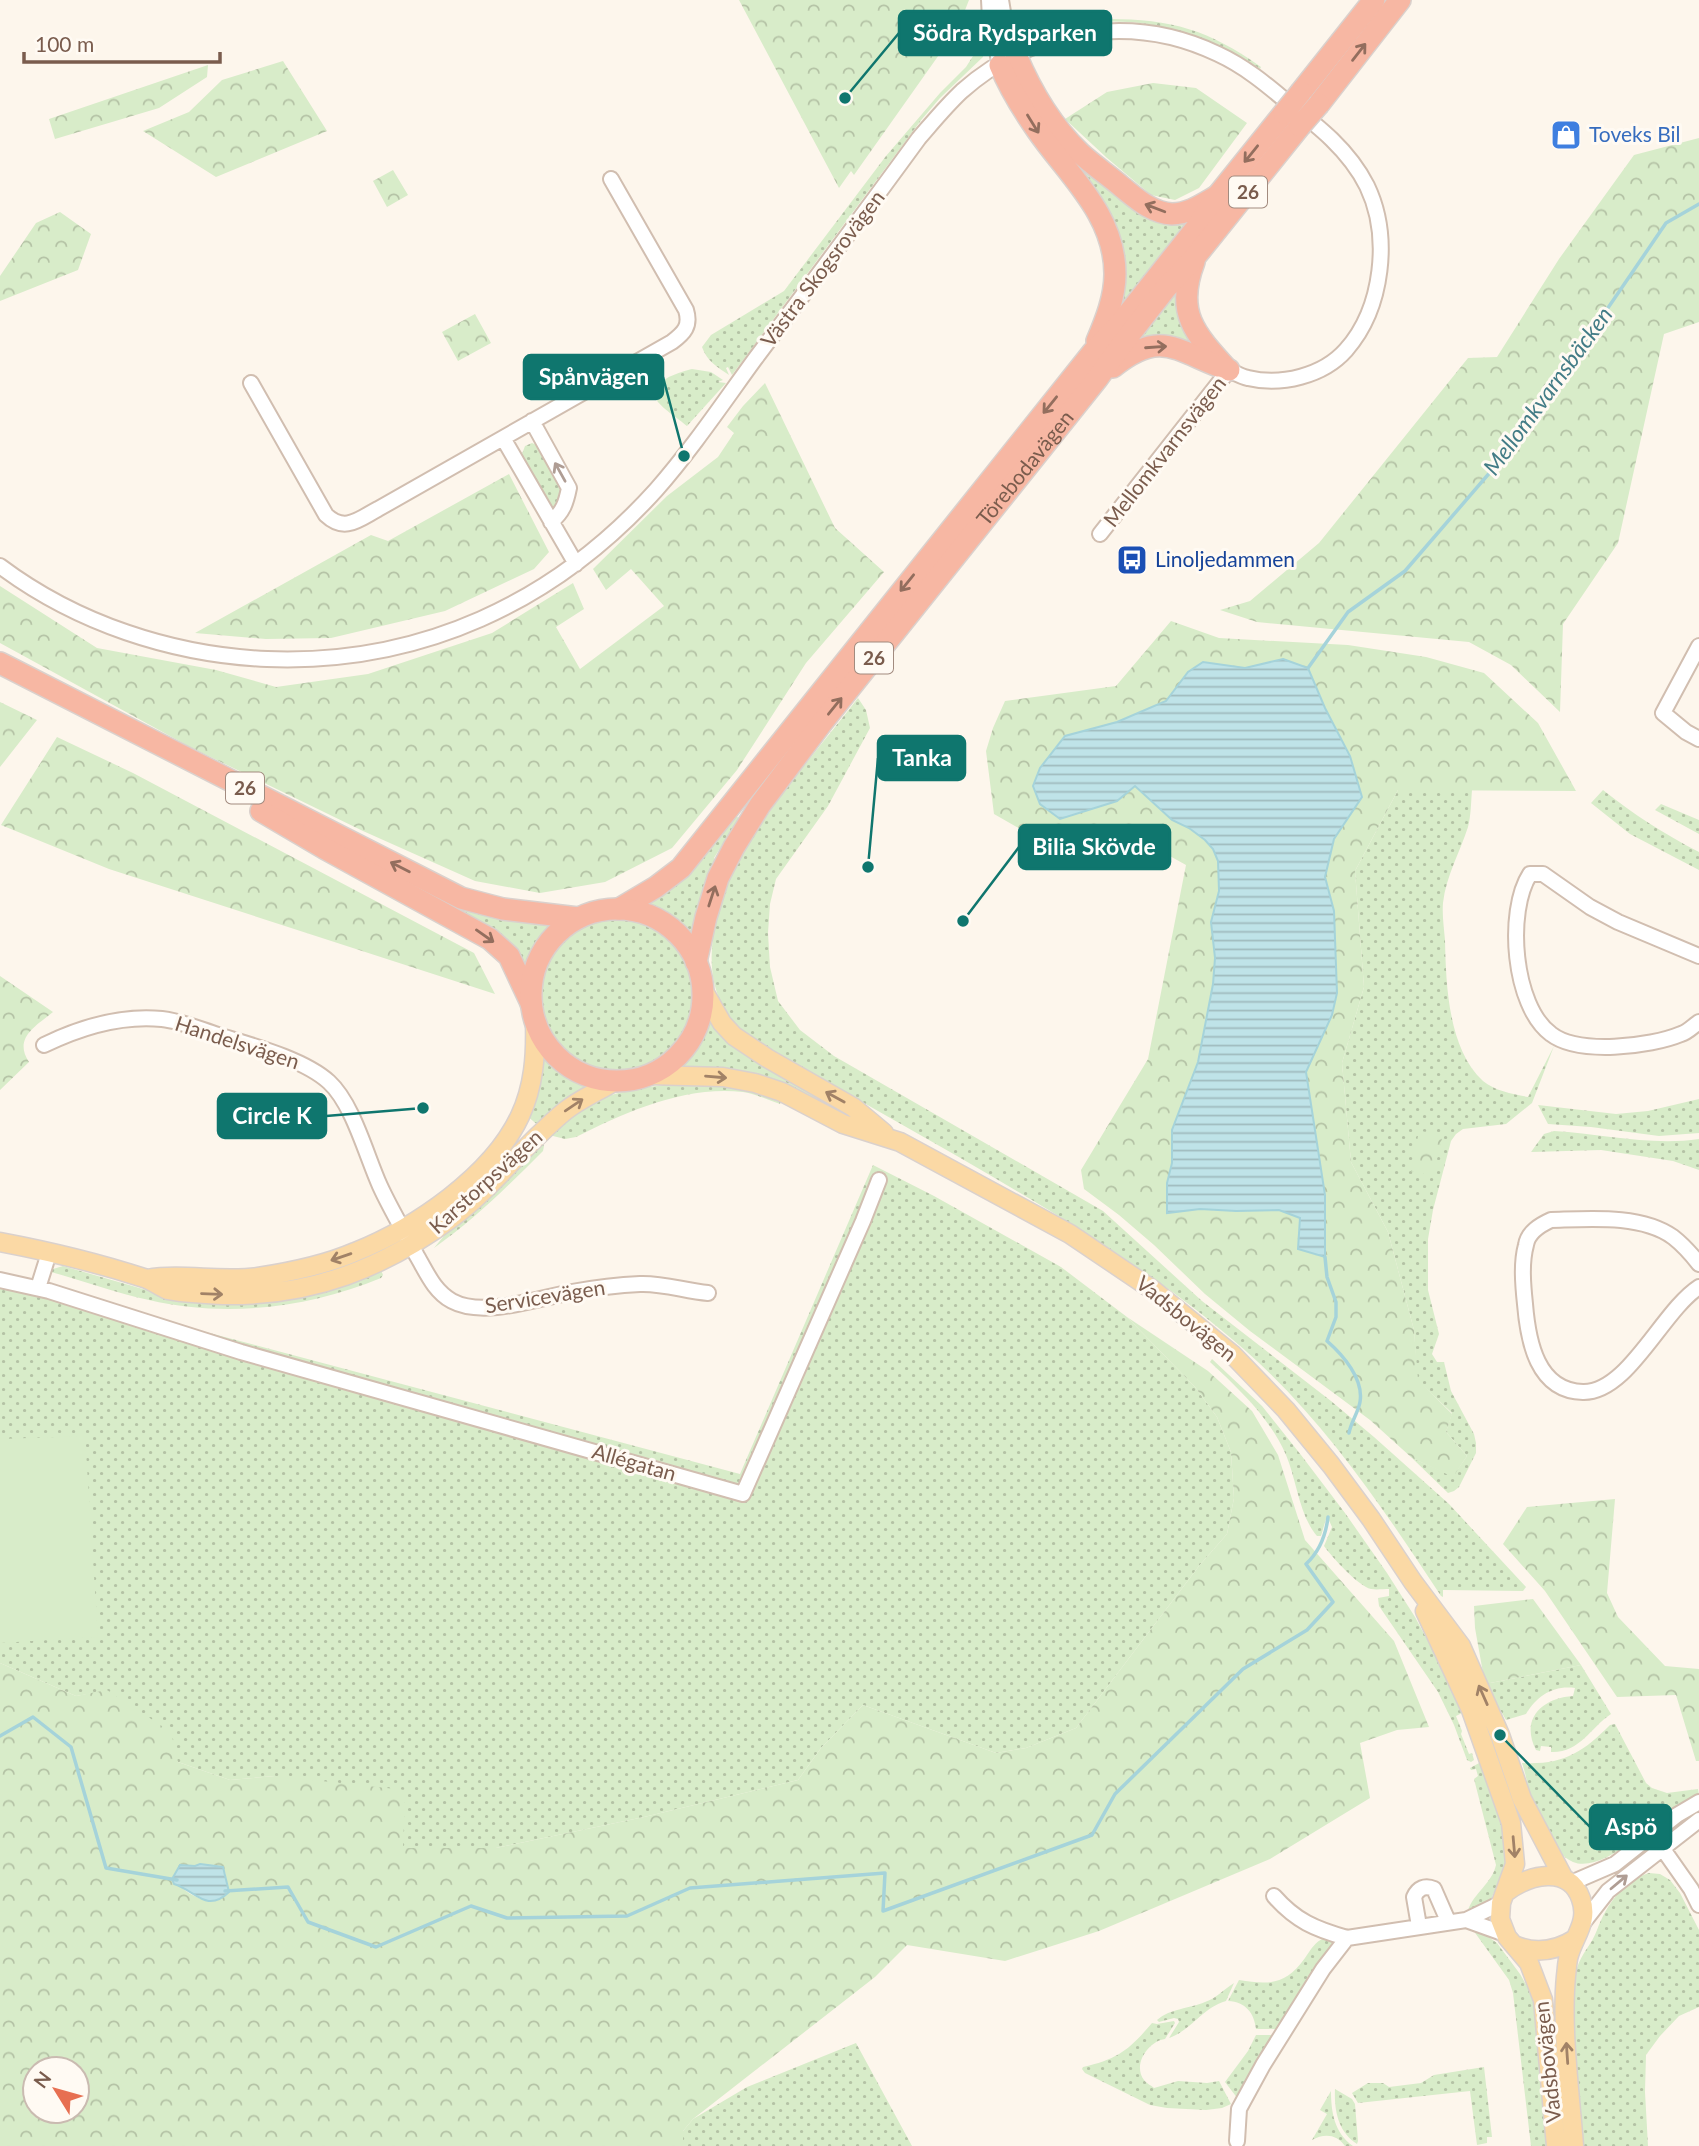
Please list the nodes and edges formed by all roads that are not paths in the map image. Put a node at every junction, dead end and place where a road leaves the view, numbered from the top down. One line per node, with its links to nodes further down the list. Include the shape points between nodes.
1 (989, 0): 5 (street, via 990,19)
2 (1001, 0): 5 (street)
3 (1374, 0): 6 (highway, Törebodavägen / 26)
4 (1400, 0): 6 (highway, Törebodavägen / 26, one-way to 4)
5 (1008, 60): 9 (highway, one-way to 5, via 1185,212 1154,210 1082,155); 11 (highway, one-way to 11, via 1004,76 1036,129 1094,205 1112,247 1112,297); 12 (street, Västra Skogsrovägen, via 1047,42 1098,31 1143,31 1196,44 1258,79 1330,138 1357,169 1379,226 1380,263 1359,332 1344,353 1298,378 1273,381); 19 (street, Västra Skogsrovägen, via 962,91 935,119 684,456 628,519)
6 (1310, 98): 7 (highway, Törebodavägen / 26, bridge)
7 (1292, 120): 9 (highway, Törebodavägen / 26, one-way to 9); 10 (highway, Törebodavägen / 26)
8 (611, 179): 15 (street, via 685,310 687,327 672,342)
9 (1218, 195): 11 (highway, Törebodavägen / 26, via 1120,324)
10 (1195, 257): 12 (highway, via 1185,289 1187,314); 13 (highway, Törebodavägen / 26)
11 (1093, 352): 25 (highway, Törebodavägen / 26, one-way to 25, via 681,868)
12 (1228, 370): 13 (highway, one-way to 12, via 1132,352 1156,345 1177,348); 18 (street, Mellomkvarnsvägen)
13 (1097, 379): 28 (highway, Törebodavägen / 26, one-way to 13, via 718,878 760,805)
14 (251, 383): 16 (street, via 326,515 343,525)
15 (532, 421): 16 (street); 17 (street, one-way to 15, via 565,506 569,488)
16 (503, 438): 17 (street)
17 (551, 522): 19 (street)
18 (1100, 534)
19 (576, 564): 20 (street, Västra Skogsrovägen, via 533,594 442,634 385,649 293,660 212,654 137,636 66,606)
20 (0, 566)
21 (1699, 646): 24 (street, via 1663,713)
22 (0, 663): 26 (highway, 26, one-way to 22, via 503,909 461,898)
23 (0, 678): 30 (highway, 26, one-way to 30, via 469,925 509,956)
24 (1699, 739)
25 (619, 909): 26 (highway, 26); 28 (highway, 26, via 665,924)
26 (578, 918): 30 (highway, 26, via 555,936 538,960)
27 (1699, 956): 31 (street, via 1618,922 1543,874 1530,874 1523,885 1517,948 1522,985 1537,1020 1552,1035 1578,1044 1613,1046 1683,1034)
28 (696, 962): 29 (highway, 26)
29 (702, 989): 33 (highway, 26, via 701,1010 690,1041 676,1057); 35 (main road, Vadsbovägen, one-way to 29, via 853,1107 734,1036)
30 (533, 1013): 34 (highway, 26, via 548,1046 566,1064 589,1076); 37 (main road, Karstorpsvägen, via 536,1051 530,1089 508,1137 476,1174)
31 (1699, 1022)
32 (44, 1045): 37 (street, Handelsvägen, via 109,1024 163,1019 316,1071 343,1097)
33 (648, 1075): 34 (highway, 26); 35 (main road, Vadsbovägen, one-way to 35, via 723,1077 755,1083 844,1124)
34 (615, 1081): 39 (main road, Karstorpsvägen, one-way to 34, via 455,1216 565,1111)
35 (890, 1137): 47 (main road, Vadsbovägen, via 1070,1234 1153,1290 1233,1355 1331,1465)
36 (879, 1180): 45 (street, Allégatan, via 744,1494 241,1352)
37 (403, 1228): 39 (street, Handelsvägen); 42 (main road, Karstorpsvägen, one-way to 42, via 355,1252 288,1272 227,1279)
38 (0, 1242): 40 (main road, Karstorpsvägen)
39 (412, 1245): 42 (main road, Karstorpsvägen, one-way to 39, via 167,1289 259,1295 342,1277); 46 (street, Servicevägen, via 437,1289 464,1306 504,1306 645,1284)
40 (49, 1253): 42 (main road, Karstorpsvägen); 45 (street)
41 (1699, 1264): 44 (street, via 1673,1237 1653,1226 1569,1219 1540,1224 1526,1244 1523,1285 1527,1329 1540,1368 1566,1389 1583,1392 1607,1386 1622,1376 1674,1310)
42 (147, 1279)
43 (0, 1280): 45 (street)
44 (1699, 1287)
45 (38, 1288)
46 (708, 1293)
47 (1413, 1582): 52 (main road, Vadsbovägen, one-way to 47, via 1522,1799 1461,1646); 54 (main road, Vadsbovägen, one-way to 54, via 1471,1710 1511,1823 1515,1864)
48 (1699, 1802): 50 (street)
49 (1699, 1820): 51 (street)
50 (1653, 1835): 51 (street); 52 (street, via 1615,1864)
51 (1663, 1848): 55 (street); 59 (street, one-way to 51, via 1608,1891)
52 (1567, 1880): 54 (main road, via 1535,1878 1521,1882); 59 (main road, via 1583,1904)
53 (1274, 1896): 60 (street, via 1298,1919)
54 (1503, 1898): 56 (street); 61 (main road, via 1500,1919)
55 (1699, 1905)
56 (1466, 1920): 57 (street); 61 (street)
57 (1448, 1921): 58 (street); 58 (street, via 1434,1888 1425,1886 1414,1897)
58 (1419, 1926): 60 (street)
59 (1579, 1931): 61 (main road, via 1562,1946 1545,1950 1528,1949); 64 (main road, Vadsbovägen, one-way to 59, via 1564,1994 1569,1955)
60 (1347, 1937): 62 (street, via 1239,2109)
61 (1510, 1939): 63 (main road, Vadsbovägen, via 1529,1963 1543,2000)
62 (1237, 2141)
63 (1556, 2146)
64 (1574, 2146)

